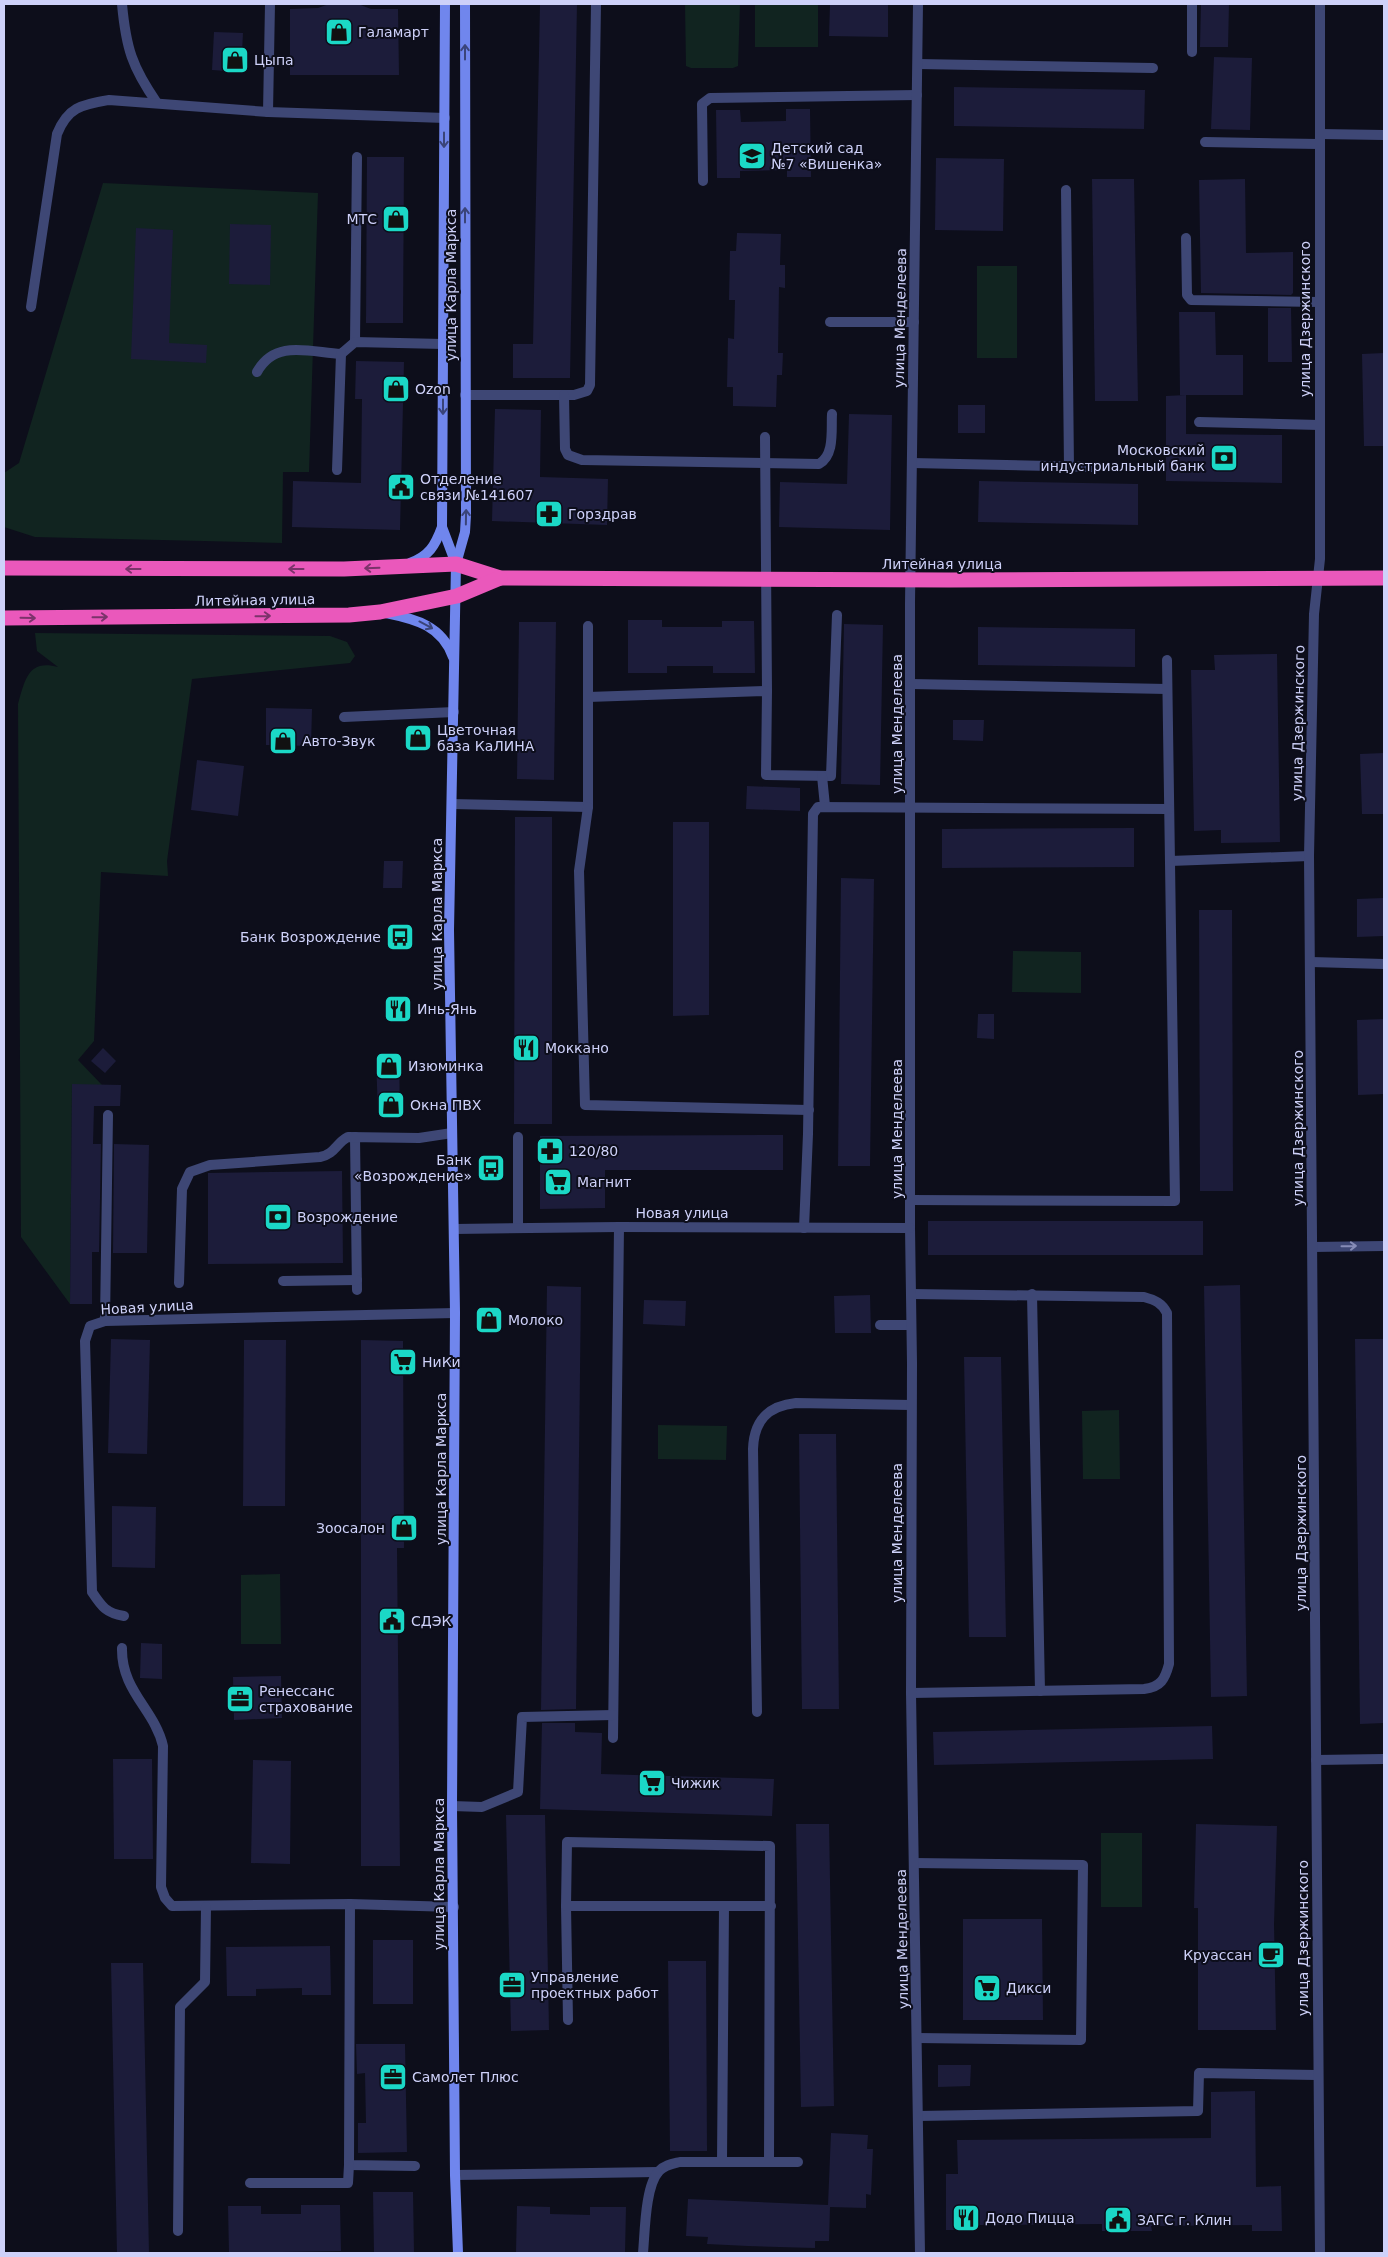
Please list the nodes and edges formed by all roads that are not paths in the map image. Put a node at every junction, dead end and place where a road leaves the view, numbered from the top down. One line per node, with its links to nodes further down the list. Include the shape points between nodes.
1 (122, 4): 13 (street, via 125,37 138,76)
2 (270, 4): 14 (street)
3 (446, 4): 15 (street, улица Карла Маркса)
4 (466, 4): 31 (street, улица Карла Маркса, one-way to 4)
5 (596, 4): 32 (street, via 591,380 583,393)
6 (918, 4): 10 (street, улица Менделеева)
7 (1192, 4): 9 (street)
8 (1320, 4): 17 (street, улица Дзержинского)
9 (1192, 52)
10 (918, 64): 11 (street); 12 (street, улица Менделеева)
11 (1153, 68)
12 (917, 95): 20 (street, via 710,98 702,104); 26 (street, улица Менделеева)
13 (157, 103): 14 (street); 24 (street, via 109,100 84,104 69,112 61,123)
14 (268, 112): 15 (street)
15 (445, 118): 28 (street, улица Карла Маркса, one-way to 28)
16 (1384, 135): 17 (street)
17 (1320, 139): 18 (street); 23 (street, улица Дзержинского)
18 (1205, 142)
19 (357, 157): 27 (street)
20 (703, 182)
21 (1066, 190): 39 (street)
22 (1186, 238): 23 (street, via 1187,295 1191,300)
23 (1319, 302): 35 (street, улица Дзержинского)
24 (31, 307)
25 (830, 322): 26 (street)
26 (914, 322): 38 (street, улица Менделеева)
27 (355, 342): 28 (street); 29 (street)
28 (443, 344): 42 (street, улица Карла Маркса, one-way to 42)
29 (341, 354): 30 (street, via 276,352 268,356); 41 (street)
30 (257, 372)
31 (466, 395): 32 (street); 43 (street, улица Карла Маркса, one-way to 31, via 465,532)
32 (564, 395): 37 (street, via 564,442 568,455 574,458)
33 (832, 414): 37 (street, via 826,460 813,464)
34 (1199, 422): 35 (street)
35 (1320, 426): 49 (street, улица Дзержинского)
36 (765, 437): 37 (street)
37 (765, 463): 48 (street)
38 (912, 463): 39 (street); 50 (street, улица Менделеева)
39 (1069, 467): 40 (street)
40 (1093, 468)
41 (338, 470)
42 (442, 527): 43 (street, улица Карла Маркса); 44 (street, улица Карла Маркса, via 435,546 423,558)
43 (456, 564): 44 (highway, Литейная улица); 46 (highway, Литейная улица); 51 (street, улица Карла Маркса)
44 (400, 566): 45 (highway, Литейная улица, one-way to 45, via 344,569)
45 (4, 568)
46 (500, 578): 48 (highway, Литейная улица); 51 (highway, Литейная улица)
47 (1384, 578): 49 (highway, Литейная улица)
48 (766, 579): 50 (highway, Литейная улица); 60 (street)
49 (1318, 579): 50 (highway, Литейная улица); 70 (street, улица Дзержинского, via 1314,614)
50 (911, 580): 58 (street, улица Менделеева)
51 (457, 596): 52 (highway, Литейная улица); 57 (street, улица Карла Маркса)
52 (380, 612): 54 (highway, Литейная улица, one-way to 52, via 349,615); 57 (street, one-way to 57, via 410,618 441,634)
53 (836, 615): 64 (street, via 831,776)
54 (4, 618)
55 (588, 626): 61 (street)
56 (1167, 660): 59 (street)
57 (454, 662): 62 (street, улица Карла Маркса)
58 (911, 684): 59 (street); 68 (street, улица Менделеева)
59 (1167, 688): 69 (street)
60 (767, 691): 61 (street); 64 (street, via 766,774)
61 (588, 697): 67 (street)
62 (454, 712): 63 (street); 65 (street, улица Карла Маркса)
63 (344, 717)
64 (822, 776): 66 (street)
65 (452, 804): 67 (street); 76 (street, улица Карла Маркса, via 449,930)
66 (825, 806): 68 (street); 74 (street, via 818,807 813,814)
67 (588, 807): 74 (street, via 580,871 585,1105)
68 (911, 808): 69 (street); 79 (street, улица Менделеева)
69 (1169, 809): 71 (street)
70 (1309, 856): 71 (street); 72 (street, улица Дзержинского)
71 (1170, 861): 79 (street, via 1175,1201)
72 (1311, 962): 73 (street); 86 (street, улица Дзержинского)
73 (1384, 964)
74 (809, 1110): 82 (street)
75 (108, 1115): 92 (street)
76 (452, 1133): 77 (street, via 420,1138); 84 (street, улица Карла Маркса)
77 (355, 1137): 87 (street, via 357,1285); 88 (street, via 340,1141 330,1155 210,1165 190,1172 182,1189)
78 (518, 1137): 81 (street)
79 (911, 1200): 83 (street, улица Менделеева)
80 (619, 1226): 81 (street, Новая улица); 82 (street, Новая улица); 101 (street)
81 (518, 1228): 84 (street, Новая улица)
82 (804, 1228): 83 (street, Новая улица)
83 (910, 1228): 89 (street, улица Менделеева)
84 (454, 1229): 91 (street, улица Карла Маркса)
85 (1384, 1246): 86 (street, one-way to 85)
86 (1313, 1247): 104 (street, улица Дзержинского)
87 (283, 1281)
88 (179, 1283)
89 (911, 1294): 90 (street); 94 (street, улица Менделеева)
90 (1032, 1294): 98 (street); 98 (street, via 1144,1297 1155,1300 1167,1314 1169,1664 1165,1678 1153,1688 1144,1689)
91 (455, 1313): 92 (street, Новая улица); 105 (street, улица Карла Маркса)
92 (105, 1321): 96 (street, Новая улица, via 90,1326 84,1341 92,1592 101,1606 112,1614)
93 (880, 1324): 94 (street)
94 (911, 1325): 95 (street, улица Менделеева)
95 (911, 1405): 99 (street, улица Менделеева); 100 (street, via 783,1404 759,1421 753,1436)
96 (124, 1616)
97 (122, 1648): 111 (street, via 127,1680 160,1734 163,1746 160,1887 172,1906)
98 (1040, 1691): 99 (street)
99 (911, 1692): 106 (street, улица Менделеева)
100 (757, 1712)
101 (613, 1716): 102 (street); 105 (street, via 522,1717 518,1792 482,1807)
102 (613, 1738)
103 (1384, 1759): 104 (street)
104 (1316, 1760): 115 (street, улица Дзержинского)
105 (452, 1806): 112 (street, улица Карла Маркса)
106 (914, 1863): 114 (street, улица Менделеева); 114 (street, via 1083,1865 1081,2040)
107 (350, 1904): 111 (street); 112 (street); 120 (street)
108 (566, 1906): 109 (street); 110 (street, via 567,1842 770,1846); 113 (street)
109 (724, 1906): 110 (street); 117 (street)
110 (771, 1906): 118 (street)
111 (206, 1907): 125 (street, via 205,1982 180,2007)
112 (454, 1907): 123 (street, улица Карла Маркса)
113 (568, 2020)
114 (917, 2038): 116 (street, улица Менделеева)
115 (1317, 2075): 116 (street, via 1199,2073 1198,2111); 129 (street, улица Дзержинского)
116 (918, 2116): 128 (street, улица Менделеева)
117 (722, 2162): 118 (street); 122 (street, via 680,2162 667,2165)
118 (769, 2162): 119 (street)
119 (798, 2162)
120 (349, 2165): 121 (street); 124 (street, via 348,2183)
121 (415, 2166)
122 (658, 2172): 123 (street); 127 (street, via 650,2188)
123 (455, 2175): 126 (street, улица Карла Маркса)
124 (250, 2183)
125 (178, 2232)
126 (458, 2253)
127 (643, 2253)
128 (920, 2253)
129 (1320, 2253)

